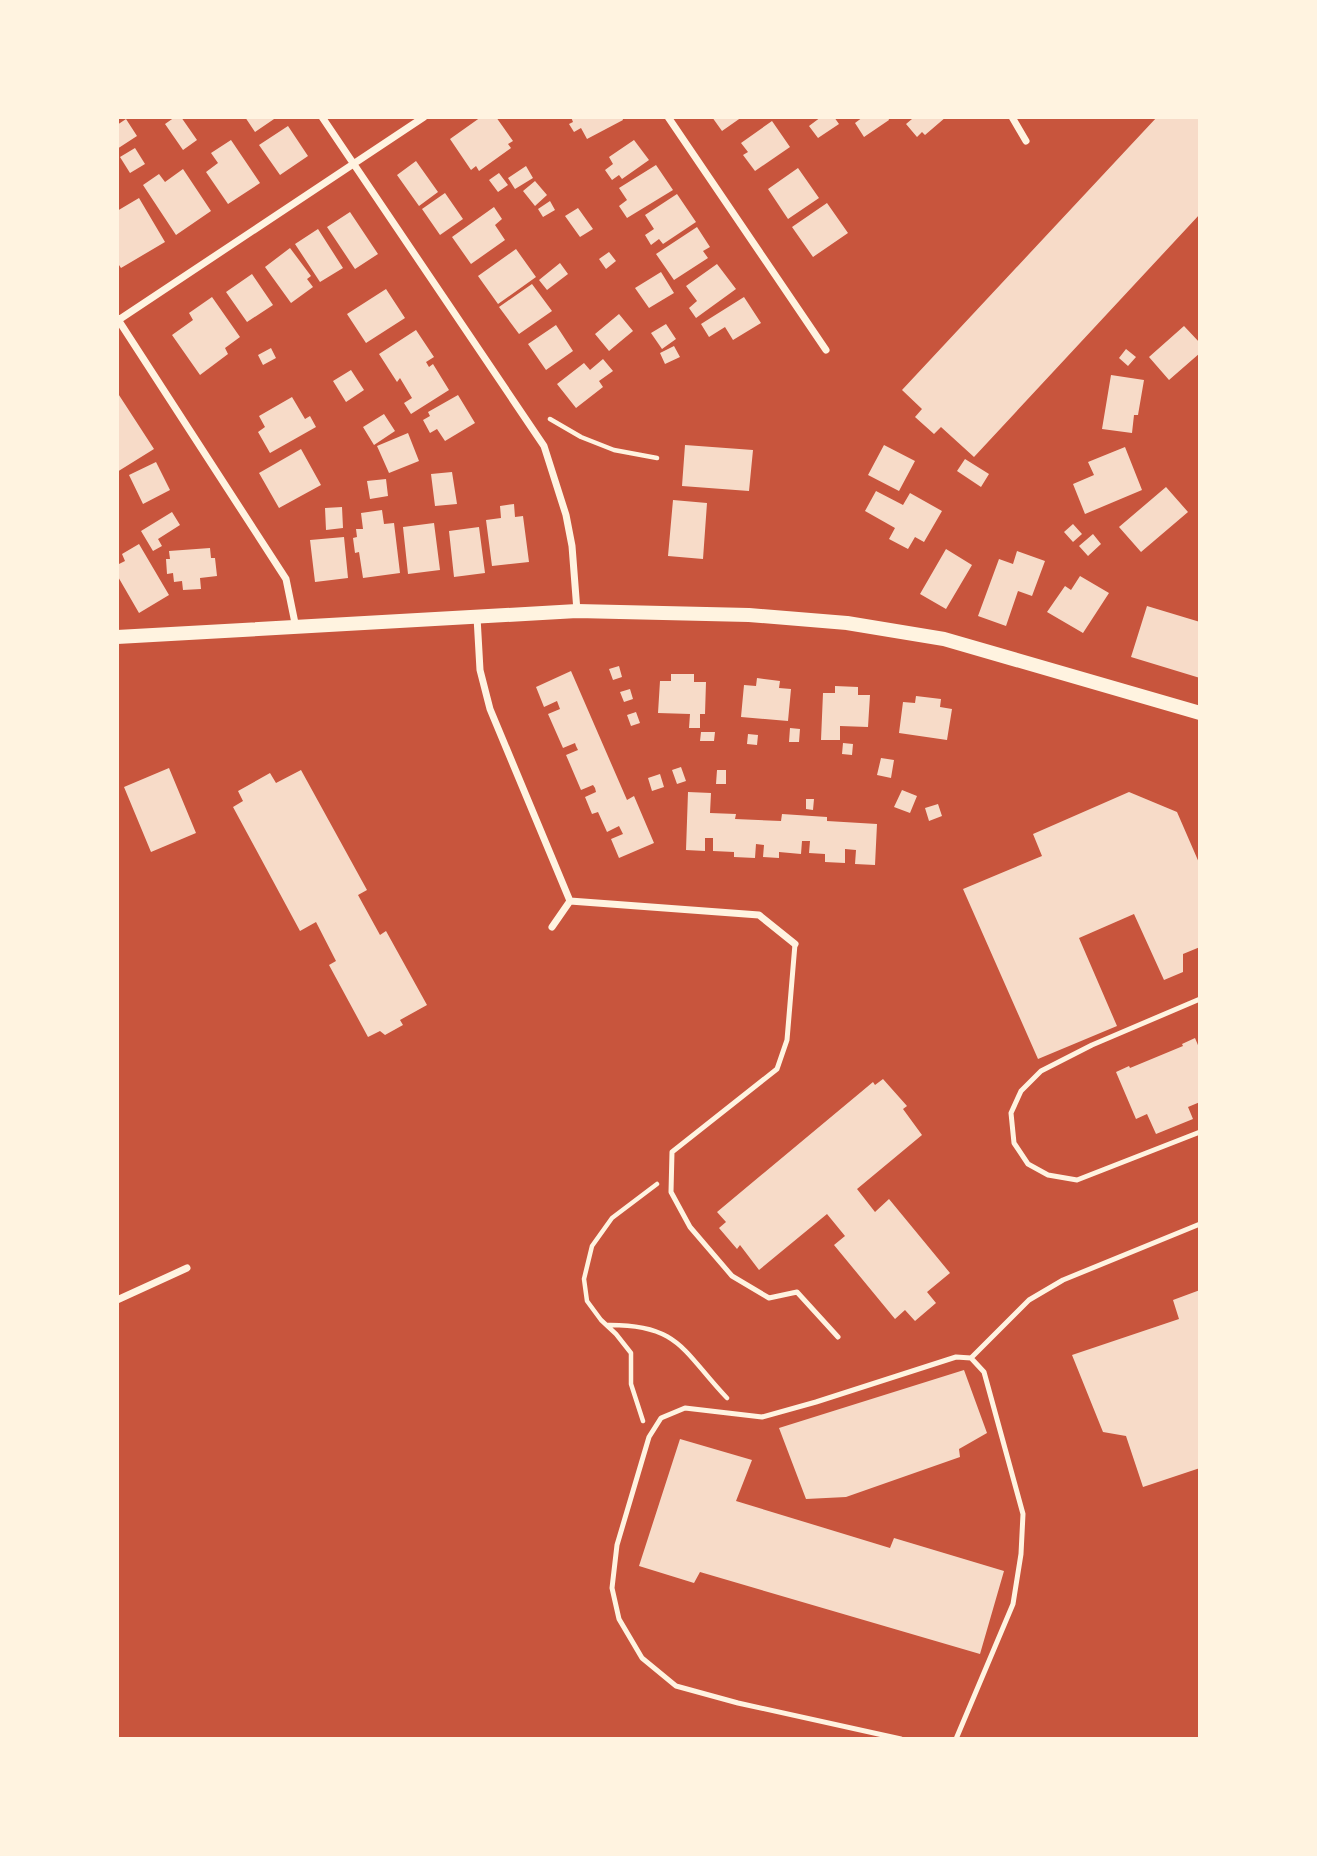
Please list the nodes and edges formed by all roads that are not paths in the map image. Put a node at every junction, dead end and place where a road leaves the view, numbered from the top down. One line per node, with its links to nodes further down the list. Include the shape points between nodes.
1 (322, 117): 6 (street)
2 (424, 117): 6 (street)
3 (668, 117): 8 (street)
4 (1013, 117): 5 (street)
5 (1026, 141)
6 (353, 163): 7 (street); 9 (street, via 544,446 566,515)
7 (118, 320): 11 (street, via 286,579)
8 (826, 350)
9 (577, 611): 10 (main road); 13 (main road, via 749,615 910,632 970,645)
10 (477, 616): 11 (main road); 14 (street, via 480,670 490,709)
11 (296, 629): 12 (main road)
12 (117, 637)
13 (1200, 713)
14 (570, 901): 15 (street); 16 (street, via 759,915)
15 (552, 927)
16 (795, 944): 22 (lane, via 787,1040 777,1069 673,1152 671,1192 690,1227 732,1276 769,1298 797,1292)
17 (1200, 999): 18 (lane, via 1041,1071 1021,1091 1011,1113 1014,1143 1028,1164 1048,1175 1077,1180)
18 (1200, 1132)
19 (1200, 1224): 23 (lane, via 1063,1280 1029,1300)
20 (187, 1268): 21 (street)
21 (117, 1300)
22 (838, 1338)
23 (971, 1358): 24 (lane, via 956,1357 762,1417 685,1408 661,1418 649,1437 617,1545 612,1588 619,1619 642,1658 676,1686); 25 (lane, via 984,1372 1023,1514 1013,1604)
24 (901, 1739)
25 (956, 1739)

